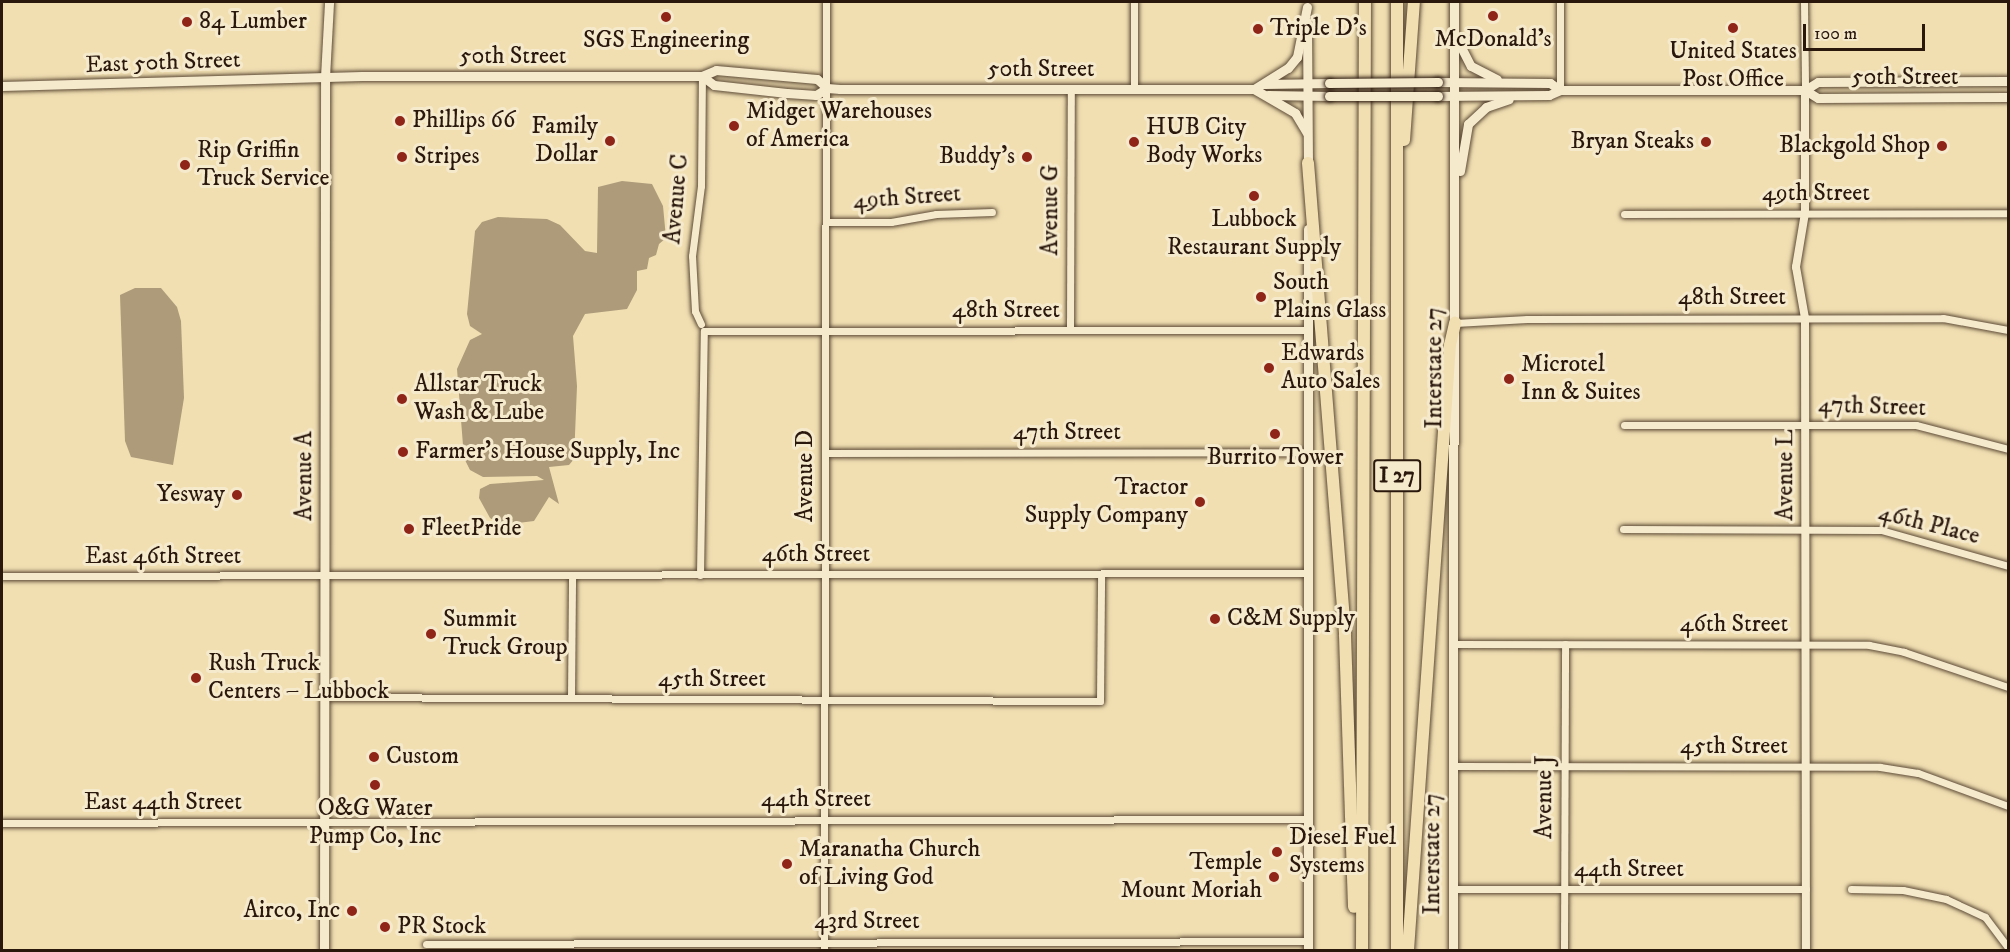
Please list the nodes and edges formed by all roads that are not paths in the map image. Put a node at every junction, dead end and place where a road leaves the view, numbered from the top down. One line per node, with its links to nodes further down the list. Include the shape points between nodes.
1 (329, 2): 13 (main road, Avenue A)
2 (826, 2): 19 (street, Avenue D)
3 (1134, 2): 21 (street)
4 (1365, 2): 86 (highway, I 27)
5 (1397, 2): 37 (highway, I 27)
6 (1414, 2): 37 (highway)
7 (1454, 2): 11 (main road, Interstate 27)
8 (1560, 2): 23 (street)
9 (1804, 2): 24 (street, Avenue L)
10 (1307, 4): 17 (main road); 22 (main road, via 1297,57)
11 (1455, 25): 15 (main road, Interstate 27); 16 (main road, via 1460,50 1471,66)
12 (702, 76): 13 (main road, 50th Street); 19 (main road, 50th Street, via 716,70 787,76 817,79); 19 (main road, 50th Street, via 714,85 787,93 816,95); 40 (street, Avenue C, via 701,186 692,256 695,311)
13 (325, 77): 18 (main road, East 50th Street); 54 (main road, Avenue A)
14 (2008, 81): 24 (main road, 50th Street, via 1818,82)
15 (1455, 82): 16 (main road, 50th Street); 17 (main road, 50th Street, bridge); 26 (main road, Interstate 27)
16 (1505, 82): 23 (main road, 50th Street, via 1550,83)
17 (1307, 83): 22 (main road, 50th Street); 25 (main road)
18 (2, 86)
19 (827, 88): 20 (main road, 50th Street); 36 (street, Avenue D)
20 (1071, 89): 21 (main road, 50th Street); 42 (street, Avenue G)
21 (1134, 89): 22 (main road, 50th Street)
22 (1260, 89): 25 (main road, 50th Street); 29 (main road, via 1294,113)
23 (1560, 90): 24 (main road, 50th Street); 27 (main road, 50th Street, via 1550,95)
24 (1805, 90): 28 (main road, 50th Street, via 1818,98); 33 (street, Avenue L)
25 (1308, 96): 26 (main road, 50th Street, bridge); 29 (main road)
26 (1455, 96): 27 (main road, 50th Street); 31 (main road, Interstate 27)
27 (1526, 96): 31 (main road, via 1493,103 1468,124)
28 (2008, 97)
29 (1308, 136): 30 (main road)
30 (1308, 163): 43 (main road); 85 (highway, via 1345,635)
31 (1456, 197): 39 (main road, Interstate 27)
32 (992, 212): 36 (street, 49th Street, via 953,212 891,222)
33 (1805, 213): 34 (street, 49th Street); 35 (street, 49th Street); 38 (street, Avenue L, via 1796,267)
34 (2008, 213)
35 (1624, 214)
36 (826, 222): 41 (street, Avenue D)
37 (1396, 228): 87 (highway, I 27)
38 (1805, 318): 39 (street, 48th Street); 44 (street, 48th Street, via 1959,318); 45 (street, Avenue L)
39 (1455, 323): 60 (main road, Interstate 27); 88 (highway, via 1449,356)
40 (702, 328): 41 (street, 48th Street); 57 (street, Avenue C)
41 (826, 330): 42 (street, 48th Street); 49 (street, Avenue D)
42 (1070, 330): 43 (street, 48th Street)
43 (1308, 330): 48 (main road)
44 (2008, 330)
45 (1806, 424): 46 (street, 47th Street); 47 (street, 47th Street, via 1922,425); 51 (street, Avenue L)
46 (1624, 425)
47 (2008, 449)
48 (1308, 452): 49 (street, 47th Street); 53 (main road)
49 (825, 453): 58 (street, Avenue D)
50 (1623, 529): 51 (street, 46th Place)
51 (1806, 529): 52 (street, 46th Place, via 1891,531); 62 (street, Avenue L)
52 (2008, 566)
53 (1308, 573): 55 (street, 46th Street); 71 (main road)
54 (324, 574): 56 (street, 46th Street); 59 (street, East 46th Street); 64 (main road, Avenue A)
55 (1101, 574): 58 (street, 46th Street); 66 (street, 45th Street, via 1100,701)
56 (572, 575): 57 (street, 46th Street); 65 (street)
57 (700, 575): 58 (street, 46th Street)
58 (826, 575): 66 (street, Avenue D)
59 (2, 576)
60 (1453, 644): 61 (street, 46th Street); 67 (main road, Interstate 27)
61 (1565, 644): 62 (street, 46th Street); 68 (street, Avenue J)
62 (1806, 644): 63 (street, 46th Street, via 1887,648); 69 (street, Avenue L)
63 (2008, 687)
64 (324, 697): 65 (street, 45th Street); 73 (main road, Avenue A)
65 (572, 698): 66 (street, 45th Street)
66 (826, 699): 72 (street, Avenue D)
67 (1453, 766): 68 (street, 45th Street); 75 (main road, Interstate 27)
68 (1564, 766): 69 (street, 45th Street); 76 (street, Avenue J)
69 (1805, 767): 70 (street, 45th Street, via 1908,770); 77 (street, Avenue L)
70 (2008, 806)
71 (1308, 819): 72 (street, 44th Street); 81 (main road)
72 (824, 820): 73 (street, 44th Street); 79 (street, Avenue D)
73 (324, 821): 74 (street, East 44th Street); 83 (main road, Avenue A)
74 (2, 823)
75 (1453, 889): 76 (street, 44th Street); 89 (main road, Interstate 27)
76 (1564, 889): 77 (street, 44th Street); 90 (street, Avenue J)
77 (1806, 889): 91 (street, Avenue L)
78 (1851, 889): 82 (street, via 1903,890 1946,899 1985,917)
79 (824, 941): 80 (street, 43rd Street); 81 (street, 43rd Street); 84 (street, Avenue D)
80 (426, 944)
81 (1308, 946)
82 (2008, 947)
83 (324, 951)
84 (824, 951)
85 (1356, 951)
86 (1362, 951)
87 (1397, 951)
88 (1408, 951)
89 (1453, 951)
90 (1564, 951)
91 (1806, 951)

